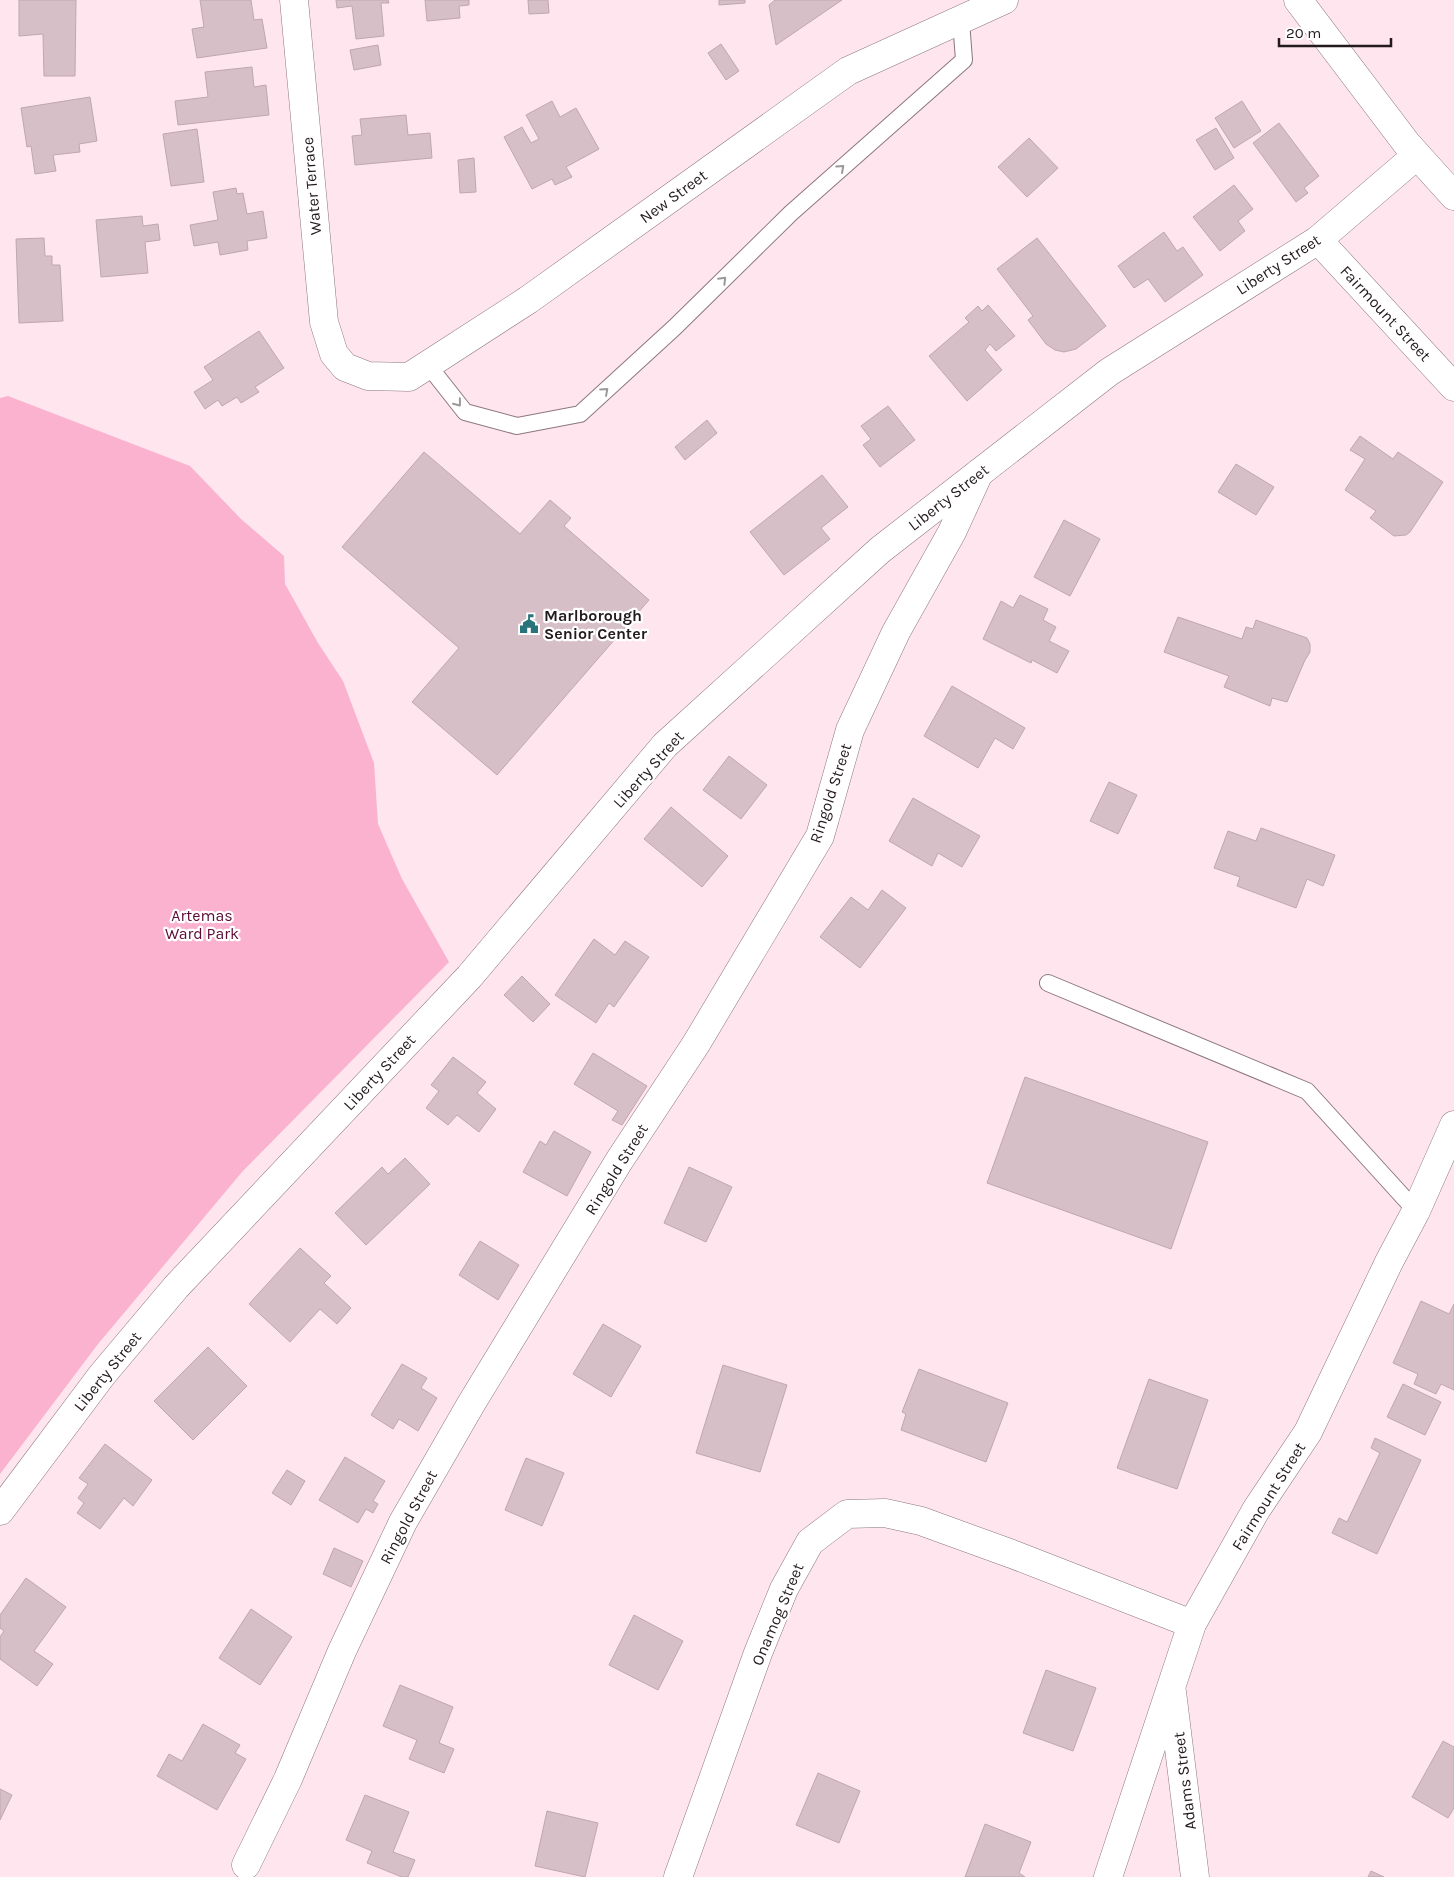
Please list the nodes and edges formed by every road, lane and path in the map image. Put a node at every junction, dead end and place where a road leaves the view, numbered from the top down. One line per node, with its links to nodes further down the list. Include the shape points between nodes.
1 (294, 0): 10 (street, Water Terrace, via 324,322 334,354)
2 (1004, 0): 4 (street, New Street)
3 (1298, 0): 5 (street)
4 (958, 10): 9 (street, New Street, via 848,71 528,300); 9 (lane, one-way to 4, via 465,412 517,426 580,414 675,327 791,213 964,60)
5 (1416, 156): 6 (street); 7 (street); 8 (street, Liberty Street)
6 (1454, 186)
7 (1454, 196)
8 (1318, 240): 11 (street, Fairmount Street); 12 (street, Liberty Street, via 1109,372)
9 (428, 364): 10 (street, New Street, via 409,377 368,376)
10 (345, 367)
11 (1454, 387)
12 (979, 473): 16 (street, Liberty Street, via 880,550 666,745 469,977 176,1287 102,1375); 19 (street, Ringold Street, via 952,532 896,632 850,730 820,836 696,1044 619,1161 476,1395 403,1522)
13 (1048, 983): 15 (lane, via 1307,1091)
14 (1454, 1125): 15 (street, Fairmount Street)
15 (1416, 1211): 17 (street, Fairmount Street, via 1308,1432 1256,1510)
16 (0, 1512)
17 (1192, 1624): 18 (street, Fairmount Street); 20 (street, Onamog Street, via 921,1521 885,1513 846,1514 810,1542 784,1589)
18 (1172, 1686): 21 (street, Fairmount Street); 22 (street, Adams Street)
19 (246, 1865)
20 (678, 1877)
21 (1108, 1877)
22 (1195, 1877)

